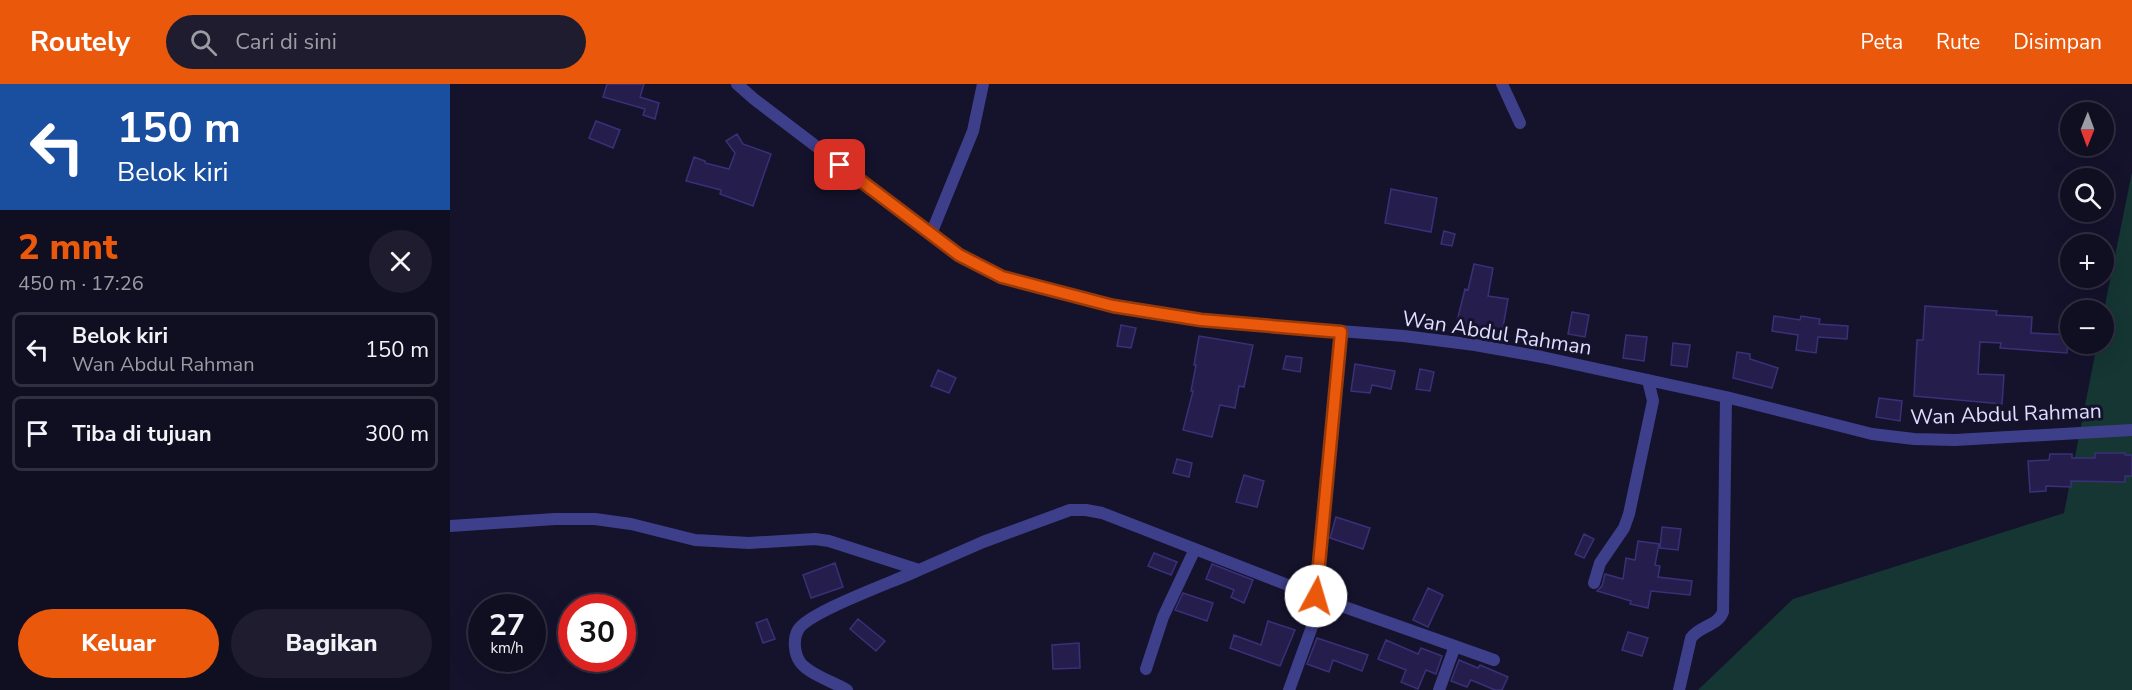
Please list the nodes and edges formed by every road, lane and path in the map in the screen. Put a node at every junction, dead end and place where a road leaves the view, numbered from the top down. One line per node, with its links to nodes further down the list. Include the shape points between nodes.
1 (737, 84): 5 (street, Wan Abdul Rahman)
2 (983, 84): 5 (street, via 973,131)
3 (1502, 84): 4 (street)
4 (1520, 123)
5 (931, 234): 6 (street, Wan Abdul Rahman, via 959,255 1002,277 1113,306 1201,320)
6 (1341, 332): 7 (street, Wan Abdul Rahman, via 1475,345); 14 (street)
7 (1648, 380): 8 (street, Wan Abdul Rahman); 13 (street, via 1653,401 1629,514 1600,563)
8 (1726, 397): 9 (street, Wan Abdul Rahman, via 1872,434 1914,439); 21 (street, via 1723,612 1717,622 1695,632 1691,638)
9 (2132, 430)
10 (450, 526): 12 (street, via 595,519 695,540 748,543 815,539)
11 (1195, 549): 12 (street, via 1102,513 1070,510); 14 (street); 17 (street, via 1163,617)
12 (919, 570): 18 (street, via 846,600 799,629 795,653 800,663)
13 (1594, 583)
14 (1319, 597): 15 (street); 19 (street)
15 (1455, 646): 16 (street); 20 (street)
16 (1494, 660)
17 (1146, 669)
18 (847, 690)
19 (1289, 690)
20 (1439, 690)
21 (1679, 690)

